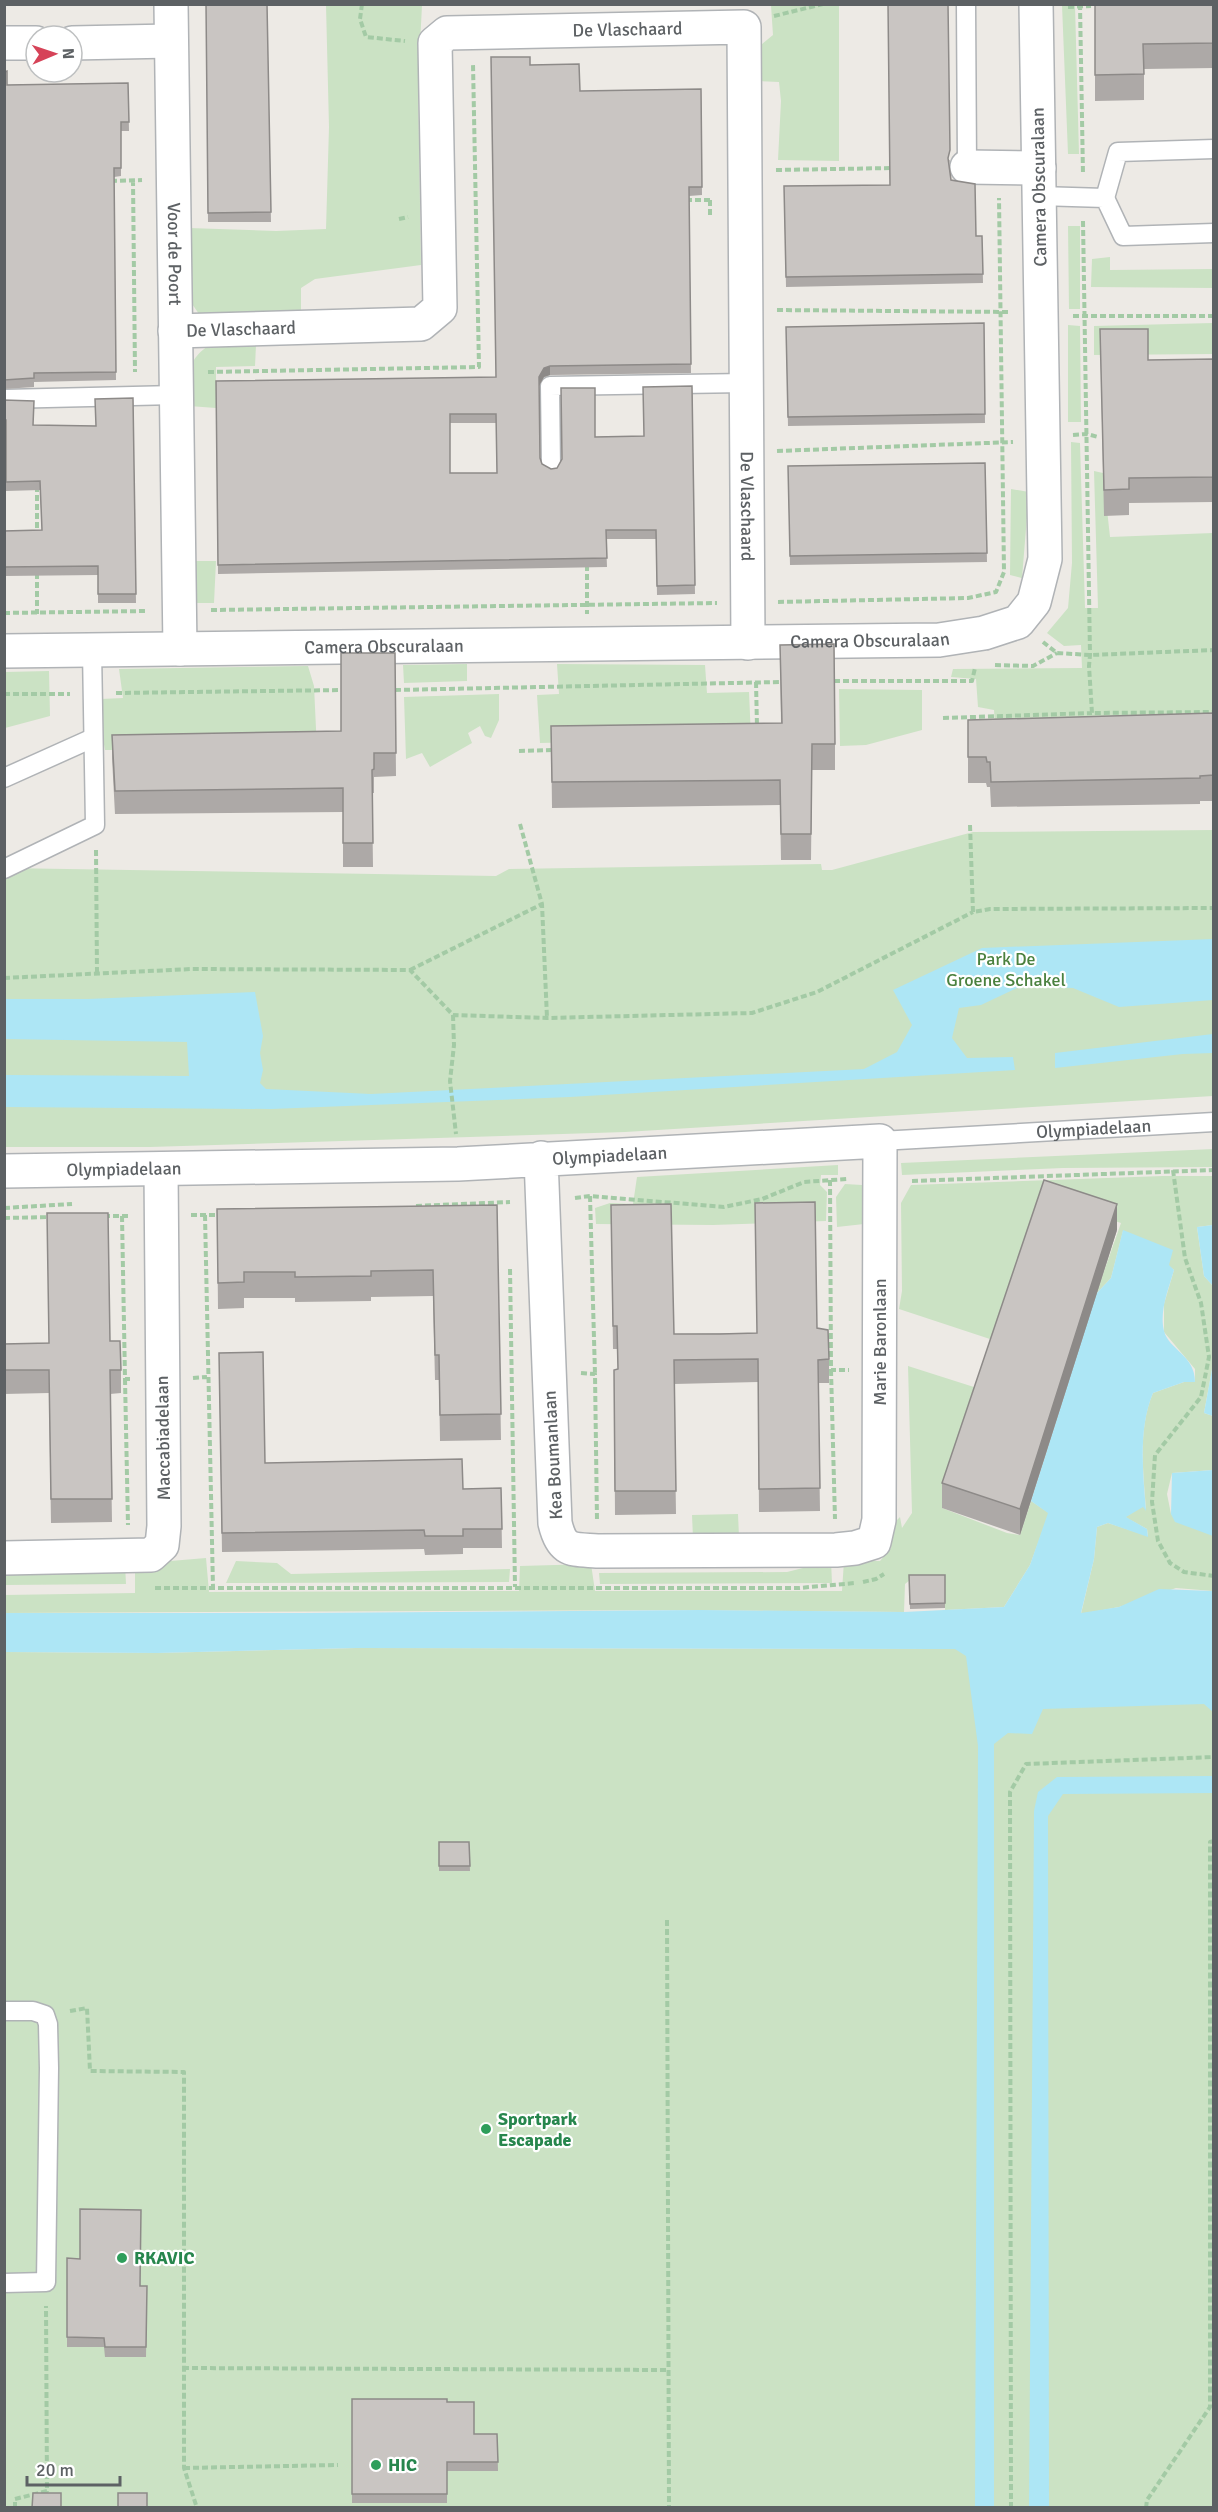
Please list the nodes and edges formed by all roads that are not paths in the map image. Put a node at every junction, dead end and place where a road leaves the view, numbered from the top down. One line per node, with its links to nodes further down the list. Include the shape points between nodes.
1 (171, 4): 4 (street, Voor de Poort)
2 (966, 4): 9 (lane)
3 (1036, 4): 10 (street, Camera Obscuralaan)
4 (171, 41): 7 (street); 13 (street, Voor de Poort)
5 (4, 43): 6 (street)
6 (24, 43)
7 (84, 43)
8 (1214, 150): 11 (lane, via 1118,152)
9 (983, 167): 10 (street)
10 (1039, 182): 11 (lane, via 1083,197); 18 (street, Camera Obscuralaan, via 1045,559 1034,602 1018,622 984,633 939,639)
11 (1105, 198): 12 (lane, via 1123,236)
12 (1214, 233)
13 (175, 331): 14 (street, De Vlaschaard, via 421,324 440,308 435,43 447,33 744,27); 15 (street, Voor de Poort)
14 (746, 383): 17 (lane, via 550,386); 18 (street, De Vlaschaard)
15 (176, 395): 16 (lane); 19 (street, Voor de Poort)
16 (4, 399)
17 (551, 467)
18 (748, 643): 19 (street, Camera Obscuralaan)
19 (180, 649): 20 (street, Camera Obscuralaan)
20 (92, 650): 21 (street, Camera Obscuralaan); 22 (lane)
21 (4, 651)
22 (93, 738): 23 (lane); 24 (lane, via 95,825)
23 (4, 778)
24 (4, 869)
25 (1214, 1122): 26 (lane, Olympiadelaan)
26 (880, 1141): 27 (street, Olympiadelaan); 30 (street, Marie Baronlaan, via 879,1520)
27 (542, 1158): 28 (street, Olympiadelaan, via 459,1164); 30 (street, Kea Boumanlaan, via 555,1523 560,1540 568,1549 597,1551 836,1550)
28 (161, 1169): 29 (street, Olympiadelaan); 31 (street, Maccabiadelaan, via 162,1545 151,1555)
29 (4, 1172)
30 (874, 1542)
31 (4, 1558)
32 (4, 2011): 33 (lane, via 45,2015 49,2068 46,2282)
33 (4, 2283)

